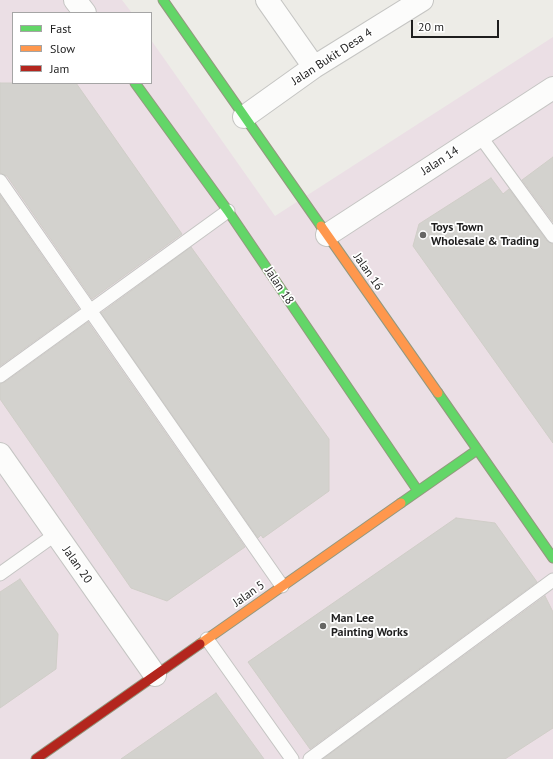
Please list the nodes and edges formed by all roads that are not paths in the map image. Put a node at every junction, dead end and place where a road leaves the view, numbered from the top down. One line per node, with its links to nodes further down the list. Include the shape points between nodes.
1 (75, 0): 5 (street)
2 (163, 0): 9 (street, Jalan 16)
3 (267, 0): 6 (street)
4 (422, 0): 6 (street, Jalan Bukit Desa 4)
5 (84, 12)
6 (314, 67): 9 (street, Jalan Bukit Desa 4)
7 (136, 84): 12 (street, Jalan 18)
8 (553, 88): 10 (street, Jalan 14)
9 (244, 117): 13 (street, Jalan 16)
10 (480, 136): 13 (street, Jalan 14); 14 (lane)
11 (0, 181): 15 (lane)
12 (228, 211): 15 (lane); 19 (street, Jalan 18)
13 (327, 235): 17 (street, Jalan 16)
14 (553, 236)
15 (90, 311): 16 (lane); 24 (lane)
16 (0, 376)
17 (477, 450): 19 (street, Jalan 5); 21 (street, Jalan 16)
18 (0, 454): 20 (street, Jalan 20)
19 (418, 491): 24 (street, Jalan 5)
20 (56, 534): 22 (lane); 26 (street, Jalan 20)
21 (553, 558)
22 (0, 574)
23 (553, 580): 29 (lane)
24 (282, 586): 25 (street, Jalan 5)
25 (207, 639): 26 (street, Jalan 5); 28 (lane)
26 (155, 675): 27 (street, Jalan 5)
27 (36, 759)
28 (292, 759)
29 (310, 759)

